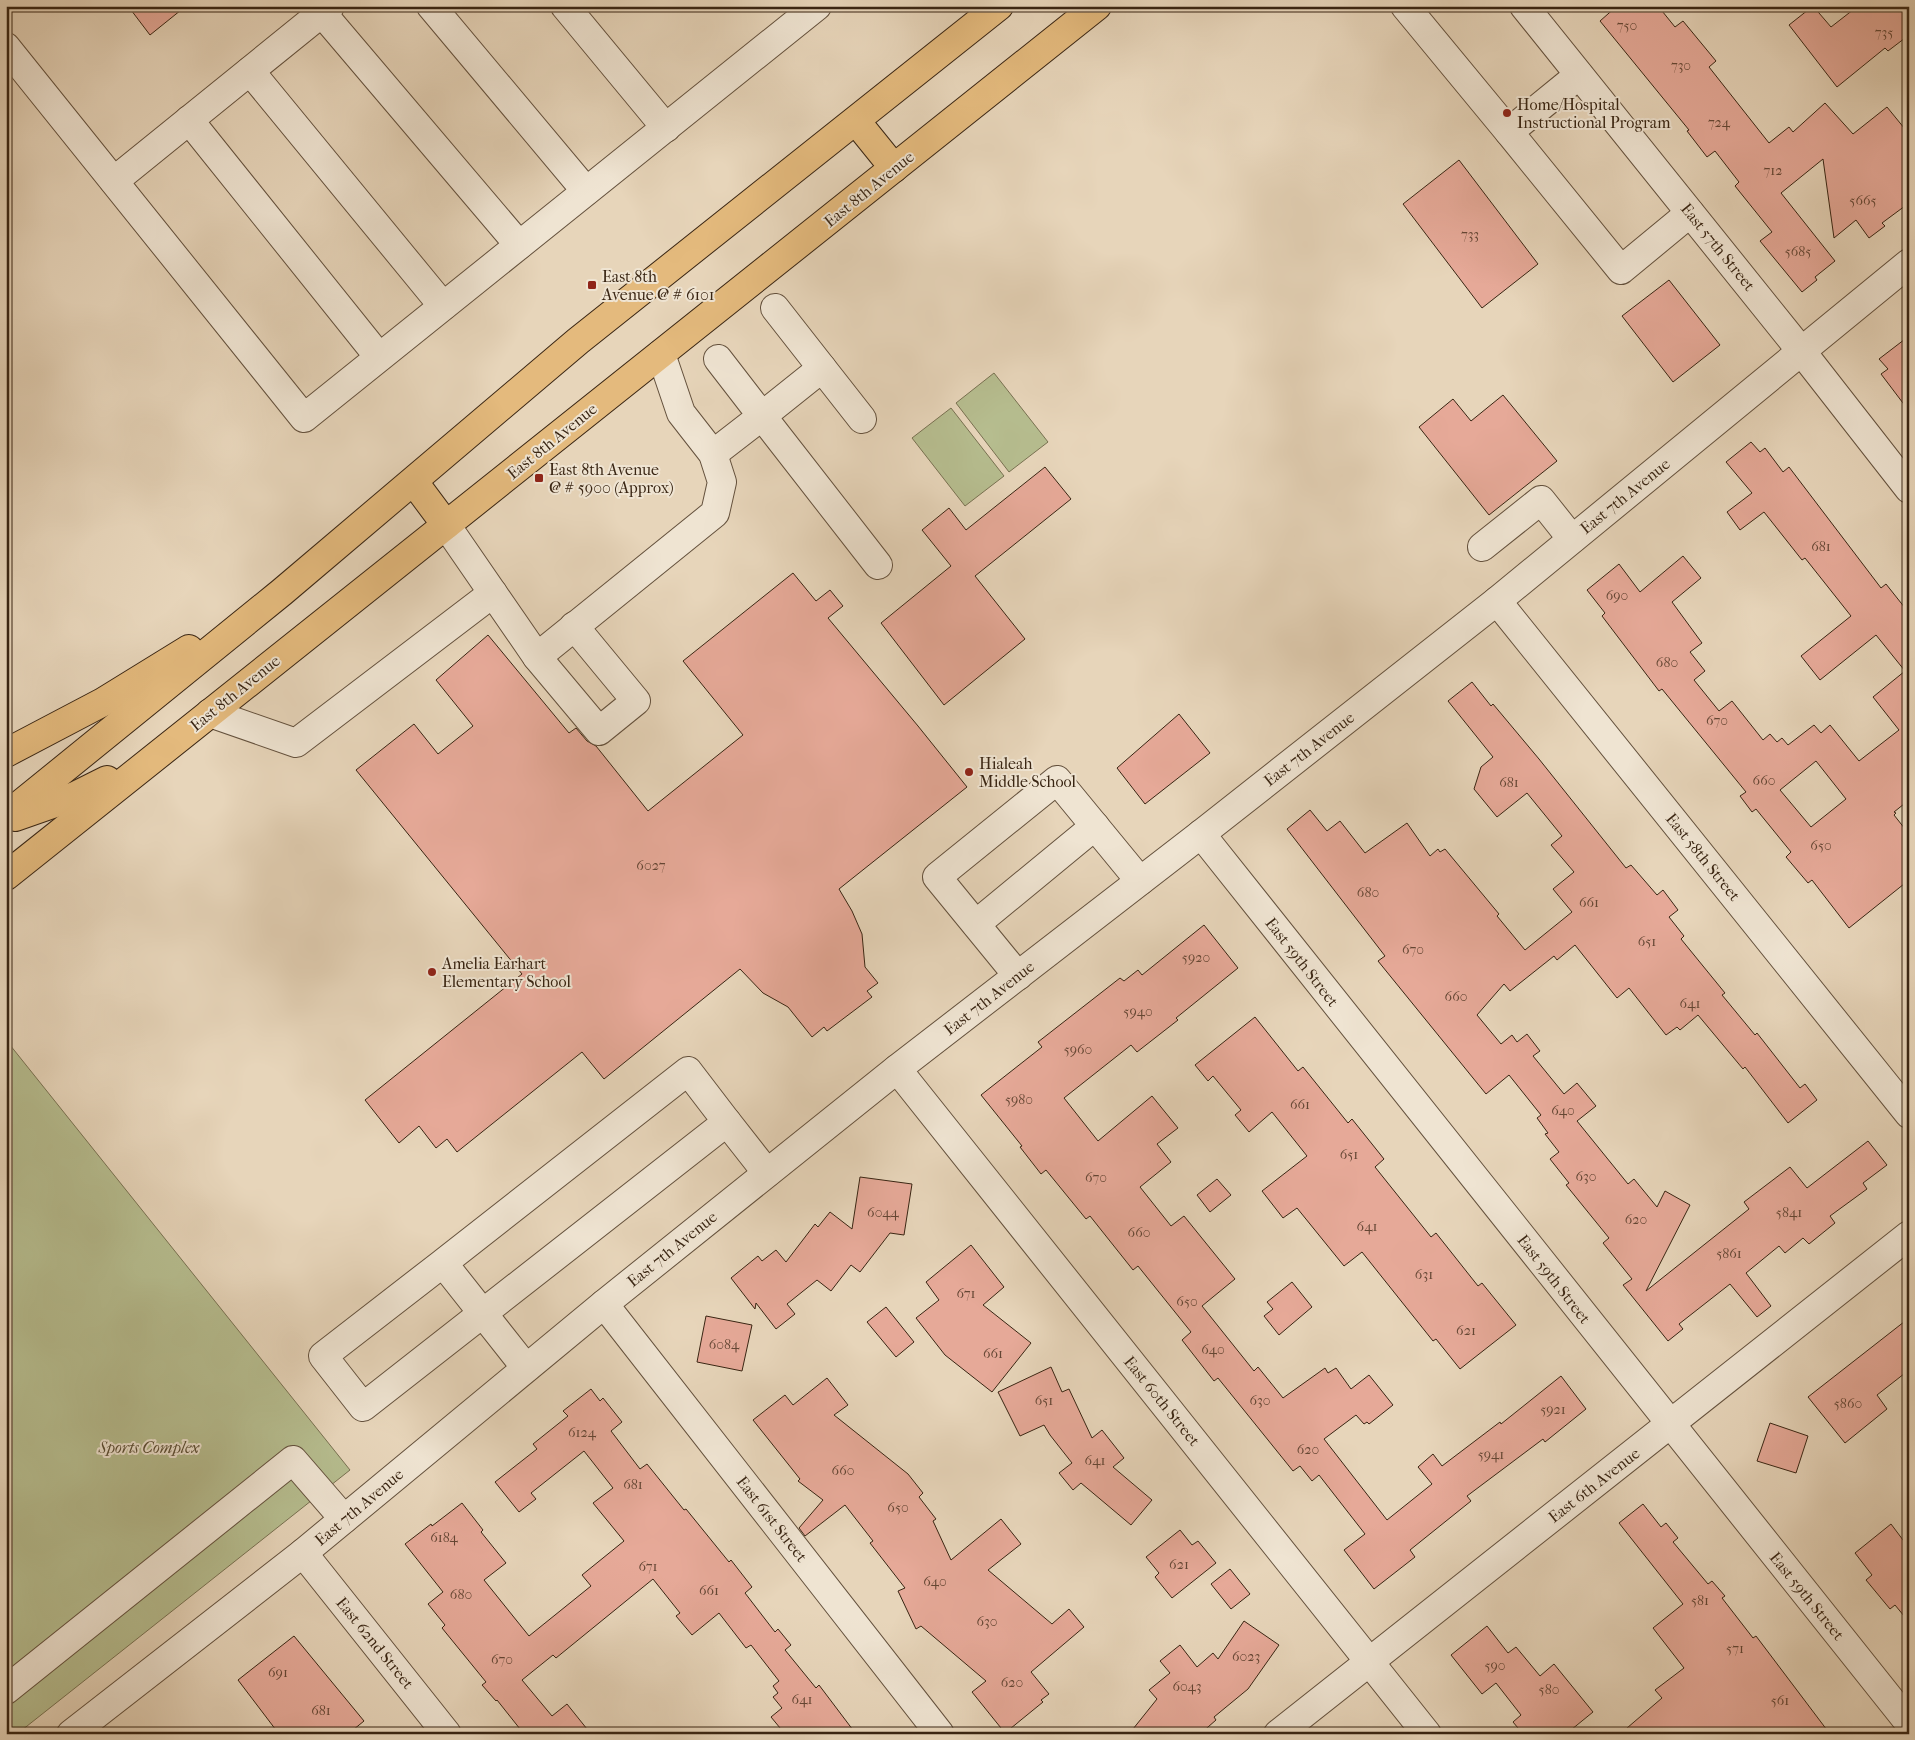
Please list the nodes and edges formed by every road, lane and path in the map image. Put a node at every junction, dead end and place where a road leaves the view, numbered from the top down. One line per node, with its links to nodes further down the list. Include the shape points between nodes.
1 (431, 6): 18 (street)
2 (566, 6): 14 (street)
3 (817, 6): 14 (street)
4 (999, 6): 13 (main road)
5 (1097, 6): 16 (main road, East 8th Avenue)
6 (1406, 6): 15 (street)
7 (1524, 6): 11 (street, East 57th Street)
8 (326, 10): 10 (street); 20 (street)
9 (6, 47): 17 (street)
10 (250, 71): 12 (street); 22 (street)
11 (1579, 75): 15 (street); 19 (street, East 57th Street)
12 (189, 120): 17 (street); 26 (street)
13 (856, 121): 16 (main road); 32 (main road, via 578,341)
14 (666, 128): 18 (street)
15 (1509, 132): 19 (street, via 1621,270)
16 (894, 168): 25 (main road, East 8th Avenue)
17 (114, 181): 26 (street, via 304,418)
18 (586, 192): 20 (street)
19 (1690, 213): 24 (street, East 57th Street)
20 (519, 245): 22 (street)
21 (1909, 263): 24 (street, East 7th Avenue)
22 (443, 306): 26 (street)
23 (775, 308): 28 (street)
24 (1802, 352): 33 (street, East 57th Street); 35 (street, East 7th Avenue)
25 (661, 354): 31 (street, via 680,413); 34 (main road, East 8th Avenue)
26 (379, 357)
27 (718, 359): 29 (street)
28 (822, 368): 29 (street); 30 (street)
29 (762, 416): 31 (street); 37 (street)
30 (862, 419)
31 (713, 454): 41 (street, via 722,482 715,514)
32 (414, 482): 34 (main road); 38 (main road)
33 (1909, 489)
34 (446, 525): 39 (street); 43 (main road, East 8th Avenue)
35 (1572, 539): 36 (street, via 1541,500); 40 (street, East 7th Avenue)
36 (1482, 547)
37 (878, 565)
38 (282, 592): 44 (main road, via 103,702); 46 (main road)
39 (493, 593): 42 (street); 43 (street, via 296,743)
40 (1497, 601): 49 (street, East 7th Avenue); 55 (street, East 58th Street)
41 (574, 626): 42 (street); 42 (street, via 636,701 599,731)
42 (537, 656)
43 (210, 713): 45 (main road, East 8th Avenue)
44 (6, 753)
45 (157, 755): 47 (main road, via 75,796); 50 (main road, East 8th Avenue)
46 (6, 816)
47 (6, 820)
48 (1095, 826): 51 (street); 52 (street); 52 (street, via 1058,780 938,877)
49 (1200, 834): 51 (street, East 7th Avenue); 63 (street, East 59th Street)
50 (6, 876)
51 (1140, 881): 53 (street, East 7th Avenue)
52 (976, 924): 53 (street)
53 (1018, 976): 54 (street, East 7th Avenue)
54 (897, 1069): 57 (street, East 7th Avenue); 66 (street, East 60th Street)
55 (1909, 1114)
56 (728, 1122): 57 (street); 59 (street, via 688,1071); 61 (street)
57 (767, 1173): 60 (street, East 7th Avenue)
58 (1909, 1235): 63 (street, East 6th Avenue)
59 (443, 1263): 61 (street); 61 (street, via 323,1356 357,1400 363,1407)
60 (604, 1304): 62 (street, East 7th Avenue); 71 (street, East 61st Street)
61 (483, 1313): 62 (street)
62 (526, 1368): 64 (street, East 7th Avenue)
63 (1670, 1425): 66 (street, East 6th Avenue); 68 (street, East 59th Street)
64 (344, 1519): 65 (street, East 7th Avenue); 67 (street, via 293,1460)
65 (303, 1553): 69 (street, East 7th Avenue); 70 (street, East 62nd Street)
66 (1369, 1662): 72 (street, East 6th Avenue); 73 (street, East 60th Street)
67 (6, 1690)
68 (1909, 1723)
69 (71, 1734)
70 (447, 1734)
71 (940, 1734)
72 (1278, 1734)
73 (1427, 1734)

